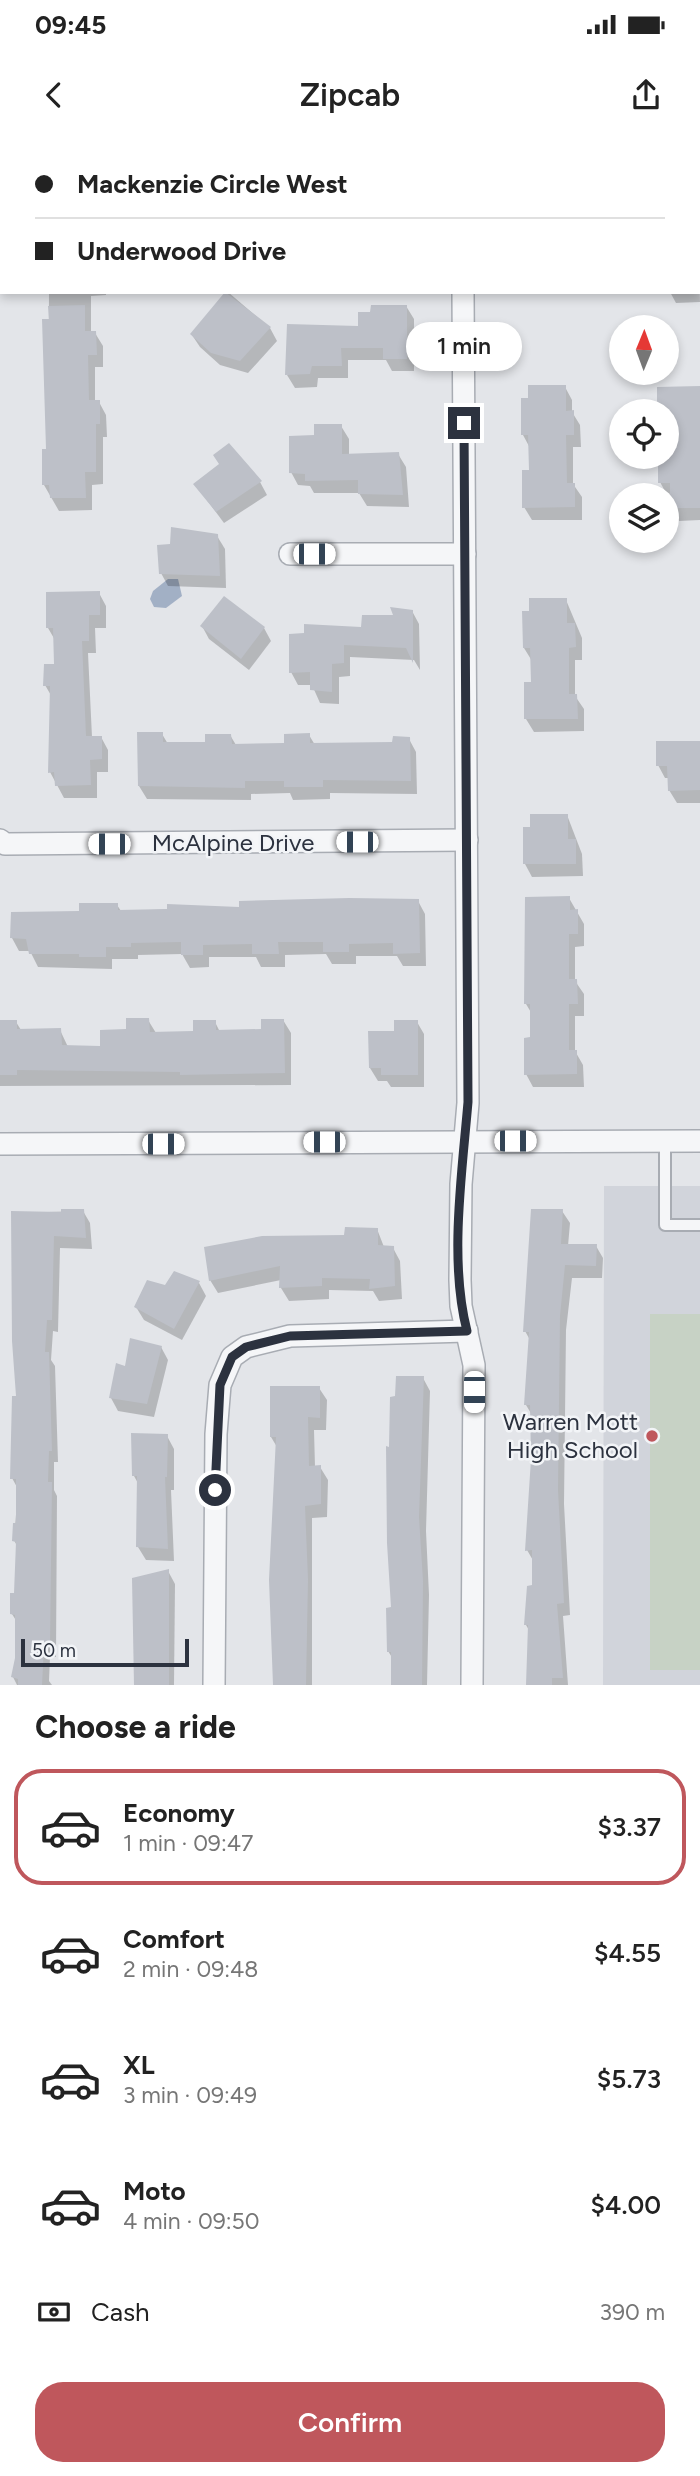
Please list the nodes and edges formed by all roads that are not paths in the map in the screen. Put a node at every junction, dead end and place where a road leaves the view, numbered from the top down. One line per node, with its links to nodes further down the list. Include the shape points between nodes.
1 (463, 294): 3 (street)
2 (290, 554): 3 (street)
3 (465, 554): 5 (street)
4 (0, 840): 5 (street, McAlpine Drive, via 5,844)
5 (467, 840): 8 (street)
6 (665, 1141): 7 (street); 8 (street); 10 (lane, via 665,1225)
7 (700, 1141)
8 (465, 1142): 9 (street); 11 (street, via 460,1280)
9 (0, 1144)
10 (700, 1225)
11 (467, 1331): 12 (street, via 290,1336 246,1347 232,1357 220,1385 216,1434); 13 (street, via 474,1365)
12 (214, 1685)
13 (472, 1685)

